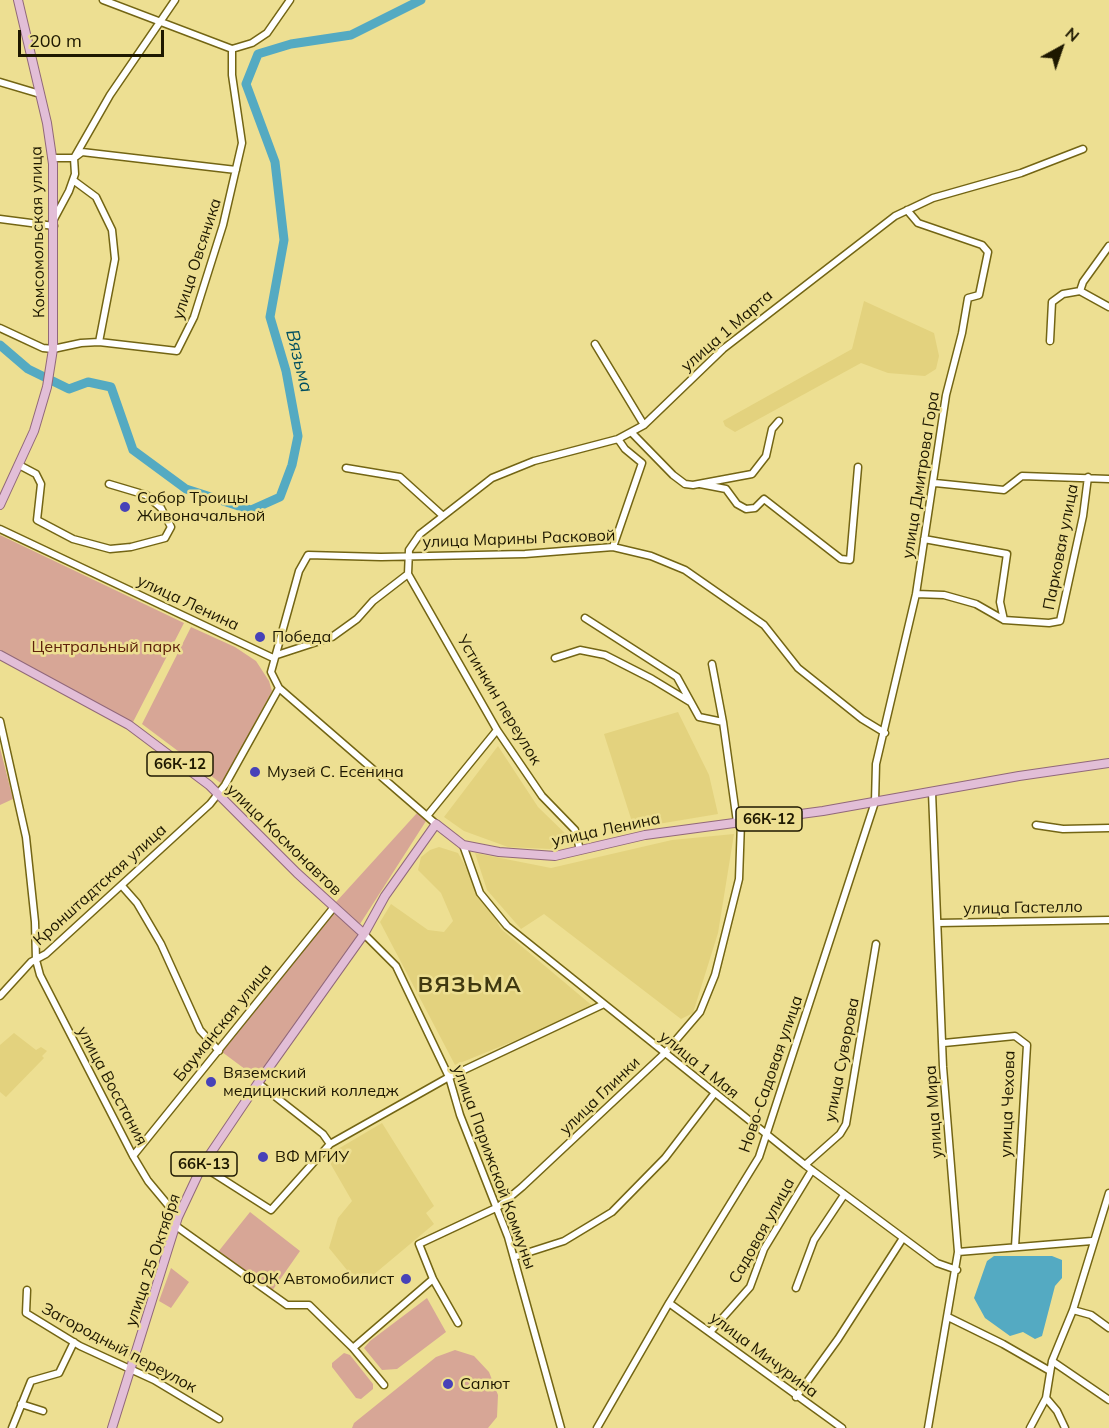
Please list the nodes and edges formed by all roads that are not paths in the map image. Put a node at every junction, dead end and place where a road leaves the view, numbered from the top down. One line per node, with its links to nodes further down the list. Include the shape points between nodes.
1 (18, 0): 8 (main road, Комсомольская улица)
2 (103, 0): 5 (street)
3 (175, 0): 5 (street)
4 (290, 0): 6 (street, via 267,33)
5 (160, 21): 6 (street); 11 (street, via 110,95)
6 (232, 49): 12 (street, улица Овсяника, via 242,143)
7 (0, 82): 8 (street)
8 (40, 94): 10 (main road, Комсомольская улица)
9 (1083, 149): 14 (street, улица 1 Марта, via 1021,173 933,198)
10 (52, 158): 11 (street); 16 (main road, Комсомольская улица)
11 (74, 158): 12 (street, via 82,152); 13 (street)
12 (236, 170): 22 (street, улица Овсяника, via 194,317 177,351)
13 (73, 180): 16 (street); 22 (street, via 96,197 112,230 115,259)
14 (908, 210): 26 (street, улица 1 Марта, via 740,335); 34 (street, улица Дмитрова Гора, via 918,223 982,245 988,252 979,295 968,298 946,395)
15 (0, 219): 16 (street)
16 (54, 223): 24 (main road, Комсомольская улица)
17 (1109, 246): 18 (street)
18 (1080, 291): 19 (street); 21 (street, via 1063,294 1052,302)
19 (1109, 307)
20 (0, 328): 24 (street)
21 (1050, 341)
22 (99, 342): 24 (street, улица Овсяника)
23 (595, 344): 26 (street)
24 (53, 349): 29 (main road, Комсомольская улица, via 47,387)
25 (779, 421): 36 (street, via 772,429 766,456 752,474)
26 (644, 425): 27 (street, улица 1 Марта)
27 (632, 433): 28 (street, улица 1 Марта); 36 (street, via 673,476 685,484)
28 (618, 439): 39 (street, улица 1 Марта, via 534,461 492,478); 42 (street, via 642,463)
29 (19, 465): 35 (street, via 36,474 41,484 37,520 73,539 110,549 165,538 171,527 161,508 146,495); 37 (main road)
30 (858, 467): 36 (street, via 850,560 841,559 764,500 755,508 746,509 736,504 726,489)
31 (346, 468): 39 (street, via 400,477)
32 (1088, 477): 33 (street); 34 (street, via 1022,476 1005,490); 47 (street, Парковая улица, via 1060,621)
33 (1109, 479)
34 (935, 483): 41 (street, улица Дмитрова Гора)
35 (109, 484)
36 (700, 484)
37 (3, 494): 38 (main road)
38 (0, 505)
39 (442, 515): 43 (street, улица 1 Марта, via 420,534)
40 (0, 529): 49 (street, улица Ленина)
41 (924, 539): 45 (street, улица Дмитрова Гора); 47 (street, via 1007,554 1000,602)
42 (613, 547): 43 (street, улица Марины Расковой, via 525,554); 57 (street, улица Марины Расковой, via 685,570 765,625 798,668)
43 (409, 556): 44 (street); 49 (street, улица Марины Расковой, via 308,555 299,571)
44 (408, 574): 49 (street, via 332,637); 56 (street, Устинкин переулок)
45 (916, 594): 47 (street, via 944,595 976,604); 57 (street, улица Дмитрова Гора)
46 (585, 618): 53 (street, via 676,677)
47 (1004, 620)
48 (0, 656): 60 (main road, улица Космонавтов / 66К-12, via 129,725)
49 (275, 657): 52 (street, via 271,672)
50 (555, 658): 53 (street, via 580,650 605,655)
51 (712, 664): 55 (street, улица Глинки)
52 (279, 688): 60 (street, Кронштадтская улица); 62 (street, улица Ленина)
53 (690, 702): 55 (street, via 699,717)
54 (0, 721): 75 (street, улица Восстания, via 26,837)
55 (723, 722): 63 (street, улица Глинки)
56 (497, 730): 62 (street); 68 (street, Устинкин переулок, via 542,796 575,830)
57 (885, 733): 61 (street, улица Дмитрова Гора, via 876,764)
58 (1109, 763): 59 (main road, улица Ленина / 66К-12)
59 (932, 792): 61 (main road, улица Ленина / 66К-12); 72 (street, улица Мира)
60 (219, 794): 69 (street, Кронштадтская улица); 70 (main road, улица Космонавтов / 66К-12)
61 (874, 802): 63 (main road, улица Ленина / 66К-12); 84 (street, Ново-Садовая улица)
62 (427, 816): 64 (street, улица Ленина)
63 (739, 822): 68 (main road, улица Ленина / 66К-12, via 645,835); 80 (street, улица Глинки, via 738,879 715,975 700,1012)
64 (436, 824): 67 (main road, улица Ленина / 66К-12); 73 (main road, улица 25 Октября, via 385,896)
65 (1036, 825): 66 (street)
66 (1109, 828)
67 (463, 845): 68 (main road, улица Ленина / 66К-12, via 536,857); 77 (street, улица 1 Мая, via 480,893 507,926)
68 (580, 850)
69 (122, 886): 75 (street, Кронштадтская улица); 79 (street, via 159,940 200,1030)
70 (334, 907): 73 (main road, улица Космонавтов / 66К-12); 79 (street, Бауманская улица)
71 (1109, 920): 72 (street, улица Гастелло)
72 (938, 923): 78 (street, улица Мира)
73 (364, 934): 81 (street, улица Парижской Коммуны, via 396,966); 82 (main road, улица 25 Октября / 66К-13)
74 (876, 944): 87 (street, улица Суворова, via 846,1124)
75 (36, 960): 76 (street, Кронштадтская улица); 86 (street, улица Восстания, via 65,1026)
76 (0, 996)
77 (604, 1004): 80 (street, улица 1 Мая); 81 (street)
78 (944, 1043): 97 (street, улица Чехова, via 1015,1036 1027,1045); 98 (street, улица Мира)
79 (219, 1051): 86 (street, Бауманская улица)
80 (664, 1054): 83 (street, улица 1 Мая); 92 (street, улица Глинки, via 598,1119)
81 (450, 1077): 85 (street); 92 (street, улица Парижской Коммуны, via 460,1115)
82 (258, 1083): 85 (street, via 323,1134); 88 (main road, улица 25 Октября / 66К-13)
83 (714, 1094): 84 (street, улица 1 Мая); 99 (street, via 665,1158 612,1212 564,1241)
84 (768, 1136): 87 (street, улица 1 Мая); 104 (street, Ново-Садовая улица)
85 (330, 1144): 88 (street, via 271,1210)
86 (133, 1156): 93 (street, улица Восстания)
87 (805, 1165): 89 (street, улица 1 Мая)
88 (202, 1166): 93 (main road, улица 25 Октября / 66К-13)
89 (812, 1170): 91 (street, улица 1 Мая); 109 (street, Садовая улица, via 765,1249 750,1287)
90 (1109, 1193): 96 (street)
91 (844, 1195): 95 (street, улица 1 Мая); 102 (street, via 814,1240)
92 (498, 1207): 99 (street, улица Парижской Коммуны); 101 (street, улица Глинки, via 419,1244)
93 (178, 1217): 94 (main road, улица 25 Октября / 66К-13)
94 (176, 1226): 111 (street, via 287,1305 309,1305); 113 (main road, улица 25 Октября / 66К-13)
95 (903, 1238): 100 (street, улица 1 Мая, via 937,1263); 116 (street)
96 (1092, 1241): 97 (street); 105 (street)
97 (1015, 1247): 98 (street)
98 (958, 1252): 100 (street, улица Мира)
99 (514, 1257): 124 (street, улица Парижской Коммуны)
100 (957, 1270): 106 (street, улица Мира)
101 (433, 1279): 107 (street, улица Глинки); 111 (street)
102 (796, 1288)
103 (27, 1290): 110 (street, Загородный переулок, via 26,1313)
104 (669, 1303): 109 (street, улица Мичурина); 125 (street, Ново-Садовая улица)
105 (1073, 1310): 108 (street, via 1091,1315); 112 (street)
106 (948, 1317): 114 (street); 127 (street, улица Мира)
107 (458, 1323)
108 (1109, 1328)
109 (711, 1331): 116 (street, улица Мичурина)
110 (74, 1342): 113 (street, Загородный переулок); 119 (street, via 62,1369 31,1381)
111 (353, 1348): 115 (street)
112 (1052, 1360): 114 (street); 118 (street)
113 (130, 1370): 121 (street, Загородный переулок); 123 (main road, улица 25 Октября / 66К-13)
114 (1050, 1371): 117 (street)
115 (384, 1385)
116 (796, 1397): 126 (street, улица Мичурина)
117 (1046, 1398): 128 (street); 129 (street)
118 (1109, 1400)
119 (21, 1404): 120 (street); 122 (street)
120 (43, 1412)
121 (219, 1419)
122 (12, 1428)
123 (112, 1428)
124 (561, 1428)
125 (597, 1428)
126 (842, 1428)
127 (928, 1428)
128 (1030, 1428)
129 (1065, 1428)

